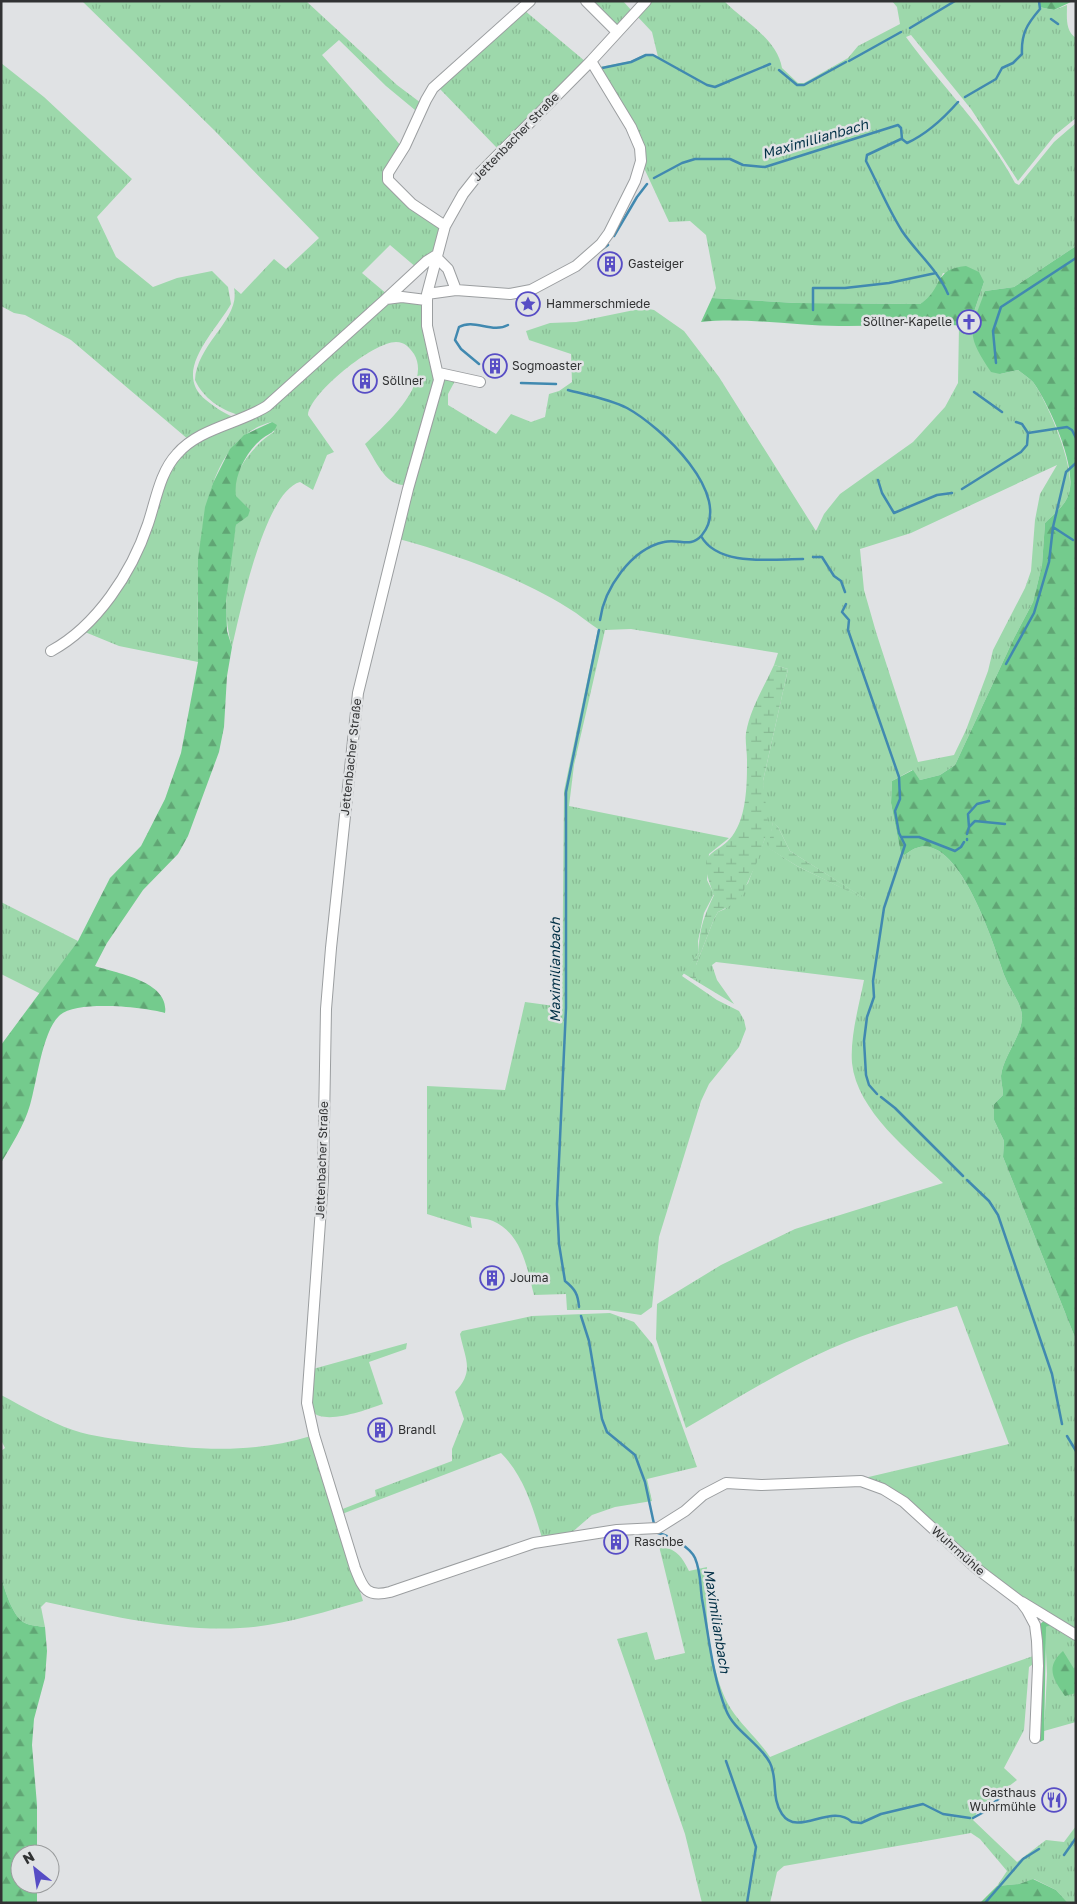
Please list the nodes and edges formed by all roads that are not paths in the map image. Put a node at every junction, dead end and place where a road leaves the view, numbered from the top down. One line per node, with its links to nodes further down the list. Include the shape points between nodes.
1 (530, 1): 6 (street, via 433,88 388,173 388,180 406,198)
2 (586, 1): 4 (street)
3 (646, 1): 4 (street, Jettenbacher Straße)
4 (617, 32): 5 (street, Jettenbacher Straße)
5 (591, 61): 6 (street, Jettenbacher Straße, via 490,160 463,194); 8 (street, via 631,127 640,155 640,169 610,233 576,266 531,290 510,294)
6 (445, 226): 7 (street, Jettenbacher Straße)
7 (436, 256): 8 (street, via 448,269); 9 (street, Jettenbacher Straße); 10 (street)
8 (456, 290): 9 (street)
9 (426, 297): 10 (street); 11 (street, Jettenbacher Straße, via 427,326)
10 (386, 299): 13 (street, via 267,406 245,419 196,439 176,454 165,472 147,527 112,597 64,643)
11 (439, 373): 12 (street); 14 (street, Jettenbacher Straße, via 358,692 326,1008 323,1180 307,1403 355,1568)
12 (480, 382)
13 (51, 651)
14 (368, 1592): 15 (street, Wuhrmühle, via 390,1592 534,1543 599,1532 658,1528 703,1495 726,1483 861,1482 883,1489 904,1502 976,1568)
15 (1021, 1602): 16 (street); 17 (street, Wuhrmühle)
16 (1049, 1617): 17 (street, via 1040,1619); 18 (street)
17 (1035, 1625): 19 (street, Wuhrmühle, via 1038,1666)
18 (1076, 1636)
19 (1035, 1738)

